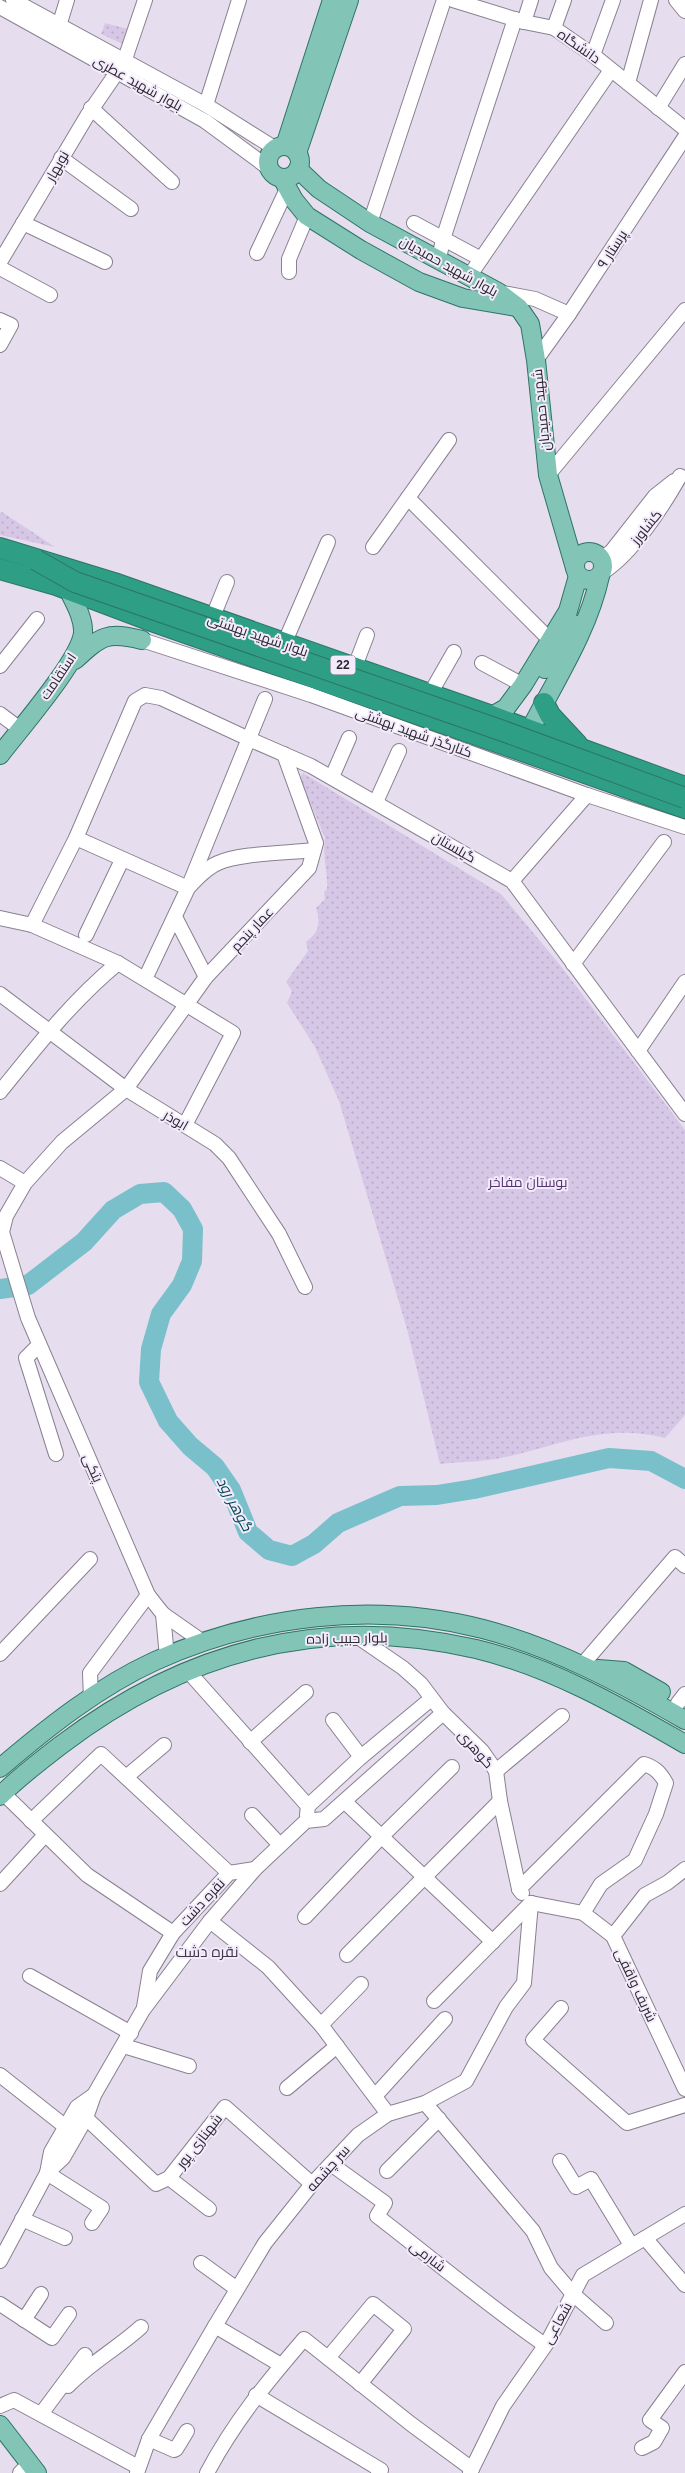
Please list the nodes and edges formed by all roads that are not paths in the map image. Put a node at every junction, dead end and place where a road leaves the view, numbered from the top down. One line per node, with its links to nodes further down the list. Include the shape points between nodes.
1 (13, 0): 18 (street, بلوار شهید عطری)
2 (67, 0): 18 (street)
3 (145, 0): 21 (street, نوبهار)
4 (239, 0): 25 (street)
5 (332, 0): 30 (main road)
6 (349, 0): 30 (main road, via 304,138)
7 (444, 0): 37 (street)
8 (453, 0): 14 (street, دانشگاه)
9 (531, 0): 17 (street)
10 (564, 0): 19 (street)
11 (613, 0): 20 (street)
12 (651, 0): 24 (street)
13 (676, 0): 16 (street)
14 (475, 3): 17 (street, دانشگاه)
15 (0, 7): 21 (street, بلوار شهید عطری)
16 (685, 11)
17 (520, 20): 19 (street, دانشگاه); 39 (street)
18 (59, 26): 21 (street, بلوار شهید عطری)
19 (554, 28): 20 (street, دانشگاه)
20 (593, 55): 23 (street, دانشگاه)
21 (121, 67): 25 (street, بلوار شهید عطری); 26 (street, نوبهار); 32 (street, بلوار شهید عطری, via 242,146)
22 (684, 68): 27 (street)
23 (611, 70): 24 (street, دانشگاه); 42 (street)
24 (628, 83): 27 (street, دانشگاه)
25 (206, 106): 30 (street, بلوار شهید عطری)
26 (91, 108): 31 (street, نوبهار); 33 (street)
27 (658, 108): 28 (street, دانشگاه)
28 (685, 129)
29 (685, 137): 52 (street, پرستار ۹)
30 (289, 154): 32 (main road, via 292,176); 32 (main road, via 270,156); 37 (main road, بلوار شهید حمیدیان, via 319,189)
31 (62, 158): 34 (street); 36 (street, نوبهار)
32 (280, 178): 35 (main road, بلوار شهید حمیدیان); 40 (street)
33 (172, 182)
34 (131, 209)
35 (308, 216): 46 (street, via 290,259); 50 (main road, بلوار شهید حمیدیان, via 419,282 463,298)
36 (24, 223): 43 (street, نوبهار); 44 (street)
37 (370, 223): 41 (main road, بلوار شهید حمیدیان)
38 (414, 223): 39 (street)
39 (444, 239): 41 (street); 42 (street)
40 (257, 253)
41 (439, 259): 47 (main road, بلوار شهید حمیدیان)
42 (481, 259): 47 (street)
43 (0, 262)
44 (105, 262)
45 (0, 268): 49 (street)
46 (289, 272)
47 (470, 275): 48 (main road, بلوار شهید حمیدیان)
48 (498, 292): 50 (main road, بلوار شهید حمیدیان); 52 (street, via 529,297)
49 (50, 295)
50 (519, 308): 55 (main road, شهید حمیدیان, via 530,324)
51 (685, 310): 58 (street)
52 (569, 314): 55 (street, پرستار ۹)
53 (5, 322): 54 (street)
54 (0, 345)
55 (536, 360): 58 (main road, شهید حمیدیان)
56 (449, 440): 59 (street)
57 (682, 472): 64 (street, کشاورز, via 664,505 622,556)
58 (548, 475): 64 (main road, شهید حمیدیان, via 559,515)
59 (408, 498): 61 (street); 72 (street)
60 (328, 542): 74 (street)
61 (373, 547)
62 (0, 548): 63 (highway, بلوار شهید بهشتی / 22)
63 (36, 560): 68 (highway, بلوار شهید بهشتی / 22, via 114,583); 103 (highway, bridge, via 75,582)
64 (591, 569): 72 (main road); 87 (main road, via 594,602); 88 (main road, via 578,615 525,701)
65 (0, 570): 67 (highway, بلوار شهید بهشتی / 22)
66 (226, 582): 68 (street)
67 (68, 589): 70 (highway, بلوار شهید بهشتی / 22); 79 (main road, استقامت, via 78,610 83,633)
68 (212, 618): 74 (highway, بلوار شهید بهشتی / 22)
69 (37, 619): 78 (street)
70 (189, 633): 73 (street); 82 (highway, بلوار شهید بهشتی / 22)
71 (367, 635): 81 (street)
72 (549, 639): 84 (main road)
73 (142, 640): 79 (main road, via 110,634 97,640); 82 (street, کنارگذر شهید بهشتی)
74 (291, 647): 76 (highway, بلوار شهید بهشتی / 22); 80 (highway, via 307,654 310,659 310,664 303,670)
75 (454, 652): 85 (street)
76 (331, 661): 81 (highway, بلوار شهید بهشتی / 22); 83 (highway, via 317,667 316,671)
77 (482, 663): 84 (street)
78 (0, 666)
79 (68, 667): 91 (main road, استقامت)
80 (293, 669): 82 (highway, بلوار شهید بهشتی / 22); 83 (highway, بلوار شهید بهشتی / 22)
81 (354, 669): 85 (highway, بلوار شهید بهشتی / 22)
82 (271, 671): 102 (street, کنارگذر شهید بهشتی)
83 (324, 680): 95 (highway, بلوار شهید بهشتی / 22)
84 (523, 685): 88 (main road)
85 (430, 694): 90 (highway, بلوار شهید بهشتی / 22)
86 (265, 699): 94 (street)
87 (544, 703): 92 (main road); 96 (highway, via 550,715)
88 (509, 704): 90 (main road)
89 (0, 714): 91 (street)
90 (492, 716): 92 (highway, بلوار شهید بهشتی / 22)
91 (20, 729): 99 (main road, استقامت)
92 (530, 730): 95 (highway); 96 (highway, بلوار شهید بهشتی / 22)
93 (349, 738): 100 (street)
94 (248, 740): 98 (street, گیلستان); 107 (street, گیلستان, via 161,698 145,695 135,701); 112 (street)
95 (522, 750): 105 (highway, بلوار شهید بهشتی / 22)
96 (584, 750): 101 (highway, بلوار شهید بهشتی / 22)
97 (399, 752): 104 (street)
98 (284, 754): 100 (street, گیلستان); 109 (street, via 316,844)
99 (0, 755)
100 (332, 777): 104 (street, گیلستان)
101 (685, 787)
102 (587, 795): 106 (street, کنارگذر شهید بهشتی); 111 (street)
103 (685, 798)
104 (376, 802): 111 (street, گیلستان)
105 (685, 808)
106 (685, 827)
107 (76, 838): 110 (street); 115 (street)
108 (664, 842): 118 (street)
109 (314, 850): 112 (street, via 241,857 218,863); 119 (street, عمار پنجم, via 309,868)
110 (122, 860): 112 (street); 116 (street)
111 (512, 881): 118 (street, گیلستان)
112 (188, 888): 113 (street)
113 (175, 917): 119 (street); 120 (street)
114 (2, 923): 115 (street)
115 (32, 925): 117 (street)
116 (86, 935)
117 (118, 963): 120 (street); 124 (street, via 89,987)
118 (573, 964): 125 (street, گیلستان)
119 (206, 977): 123 (street, عمار پنجم)
120 (145, 979): 123 (street)
121 (685, 982): 125 (street)
122 (0, 994): 124 (street, ابوذر)
123 (187, 1004): 126 (street, عمار پنجم); 129 (street, via 233,1034)
124 (49, 1031): 126 (street, ابوذر); 127 (street)
125 (638, 1051): 128 (street, گیلستان)
126 (126, 1089): 129 (street, ابوذر); 131 (street, عمار پنجم, via 62,1142)
127 (0, 1092)
128 (685, 1114)
129 (185, 1125): 132 (street, ابوذر, via 229,1158 279,1234)
130 (0, 1168): 131 (street)
131 (25, 1184): 133 (street, پتکی, via 6,1216 2,1232)
132 (305, 1287)
133 (39, 1345): 134 (street, via 26,1358); 137 (street, پتکی)
134 (56, 1454)
135 (90, 1559): 141 (street)
136 (685, 1566): 143 (street, via 675,1556)
137 (148, 1595): 138 (street, پتکی); 147 (street, via 90,1673)
138 (164, 1614): 140 (street, پتکی); 142 (street)
139 (354, 1635): 144 (main road, بلوار حبیب زاده, via 309,1638 259,1647); 145 (main road, بلوار حبیب زاده, via 422,1639 477,1649); 148 (street, گوهری, via 403,1668 421,1684)
140 (203, 1642): 142 (main road, بلوار حبیب زاده); 143 (main road, بلوار حبیب زاده, via 254,1627 306,1617 355,1615 425,1619 482,1629)
141 (0, 1654)
142 (167, 1656): 147 (main road, بلوار حبیب زاده)
143 (587, 1667): 149 (main road, via 624,1671); 154 (main road, بلوار حبیب زاده)
144 (187, 1670): 156 (street); 165 (main road, بلوار حبیب زاده, via 118,1705 77,1733)
145 (583, 1688): 157 (main road, بلوار حبیب زاده); 159 (main road)
146 (306, 1692): 156 (street)
147 (91, 1698): 162 (main road, بلوار حبیب زاده)
148 (431, 1699): 150 (street); 151 (street, گوهری)
149 (683, 1701)
150 (416, 1712): 155 (street, via 425,1714); 160 (street)
151 (443, 1713): 155 (street, نقره دشت); 163 (street, گوهری)
152 (562, 1716): 163 (street)
153 (333, 1720): 160 (street)
154 (685, 1720)
155 (429, 1726): 166 (street, نقره دشت)
156 (250, 1742): 168 (street)
157 (685, 1744)
158 (164, 1745): 164 (street)
159 (685, 1755)
160 (361, 1757): 168 (street)
161 (452, 1767): 173 (street)
162 (0, 1768)
163 (496, 1771): 167 (street, گوهری)
164 (126, 1777): 170 (street, via 101,1754); 177 (street)
165 (1, 1795): 170 (street)
166 (345, 1802): 171 (street, نقره دشت, via 324,1819); 173 (street)
167 (500, 1802): 178 (street); 180 (street, گوهری)
168 (308, 1806): 171 (street)
169 (252, 1815): 174 (street)
170 (31, 1821): 172 (street)
171 (306, 1821): 174 (street, نقره دشت)
172 (45, 1835): 179 (street); 185 (street, via 87,1875)
173 (382, 1836): 178 (street); 183 (street)
174 (280, 1845): 175 (street, نقره دشت)
175 (255, 1869): 177 (street, نقره دشت); 184 (street, نقره دشت)
176 (685, 1869): 186 (street, via 667,1884 645,1895)
177 (229, 1873): 185 (street, نقره دشت)
178 (425, 1877): 187 (street); 188 (street)
179 (0, 1884)
180 (519, 1888): 181 (street, گوهری); 182 (street, via 644,1764 657,1770 666,1783 635,1860 601,1884)
181 (531, 1903): 182 (street, شریف واقفی); 187 (street); 205 (street, سر چشمه, via 524,1983 506,2007 466,2081)
182 (583, 1913): 186 (street, شریف واقفی)
183 (304, 1917)
184 (210, 1921): 193 (street, نقره دشت); 195 (street, via 268,1967)
185 (173, 1933): 193 (street, نقره دشت, via 150,1971)
186 (613, 1936): 202 (street, شریف واقفی)
187 (493, 1942): 191 (street)
188 (347, 1955)
189 (30, 1976): 196 (street)
190 (361, 1984): 195 (street)
191 (434, 2001)
192 (561, 2008): 206 (street, via 533,2040 627,2123)
193 (143, 2010): 196 (street, نقره دشت)
194 (445, 2019): 204 (street)
195 (321, 2024): 198 (street)
196 (131, 2033): 197 (street, نقره دشت)
197 (124, 2046): 199 (street); 203 (street, نقره دشت)
198 (337, 2046): 201 (street); 204 (street)
199 (189, 2066)
200 (0, 2075): 210 (street)
201 (287, 2088)
202 (685, 2089)
203 (94, 2095): 208 (street, نقره دشت); 210 (street, نقره دشت, via 77,2107)
204 (375, 2096): 207 (street)
205 (425, 2103): 207 (street, سر چشمه); 209 (street)
206 (685, 2105)
207 (388, 2114): 212 (street, سر چشمه, via 358,2135)
208 (86, 2118): 210 (street, نقره دشت); 215 (street, شهنازی پور, via 156,2184)
209 (439, 2120): 213 (street); 229 (street, via 533,2232 551,2268)
210 (71, 2131): 214 (street, نقره دشت, via 62,2158)
211 (560, 2161): 223 (street, via 576,2187 591,2179)
212 (331, 2164): 216 (street, سر چشمه); 236 (street, شارمی, via 385,2202 377,2216 499,2314)
213 (387, 2171)
214 (47, 2173): 219 (street, نقره دشت); 220 (street, via 102,2208)
215 (169, 2178): 216 (street, شهنازی پور, via 225,2108); 217 (street)
216 (312, 2184): 227 (street, سر چشمه, via 265,2244)
217 (210, 2209)
218 (685, 2214): 222 (street, شعاعی)
219 (22, 2219): 221 (street); 224 (street, نقره دشت)
220 (92, 2223)
221 (65, 2238)
222 (645, 2238): 223 (street, شعاعی); 226 (street)
223 (631, 2245): 229 (street, شعاعی, via 583,2275)
224 (0, 2261)
225 (201, 2263): 227 (street)
226 (685, 2285)
227 (237, 2289): 234 (street, سر چشمه)
228 (41, 2294): 232 (street)
229 (573, 2294): 233 (street); 236 (street, شعاعی)
230 (0, 2304): 232 (street)
231 (69, 2314): 232 (street, via 52,2338)
232 (24, 2320)
233 (606, 2323)
234 (215, 2326): 239 (street); 248 (street, سر چشمه)
235 (141, 2327): 242 (street, via 86,2368 68,2386)
236 (545, 2345): 252 (street, شعاعی, via 503,2406)
237 (86, 2354): 242 (street)
238 (328, 2358): 239 (street, via 304,2338); 241 (street); 241 (street, via 373,2304 404,2329)
239 (281, 2365): 243 (street)
240 (685, 2372): 249 (street, via 650,2420 662,2428 654,2442)
241 (360, 2384): 252 (street)
242 (63, 2385): 245 (street)
243 (256, 2395): 253 (street); 254 (street, via 381,2470)
244 (0, 2406): 245 (street, via 14,2400)
245 (41, 2414): 251 (street)
246 (0, 2425): 250 (main road)
247 (187, 2431): 248 (street, via 174,2450)
248 (149, 2439): 251 (street, سر چشمه)
249 (642, 2448)
250 (28, 2470)
251 (137, 2470)
252 (471, 2471)
253 (207, 2473)
254 (378, 2473)

